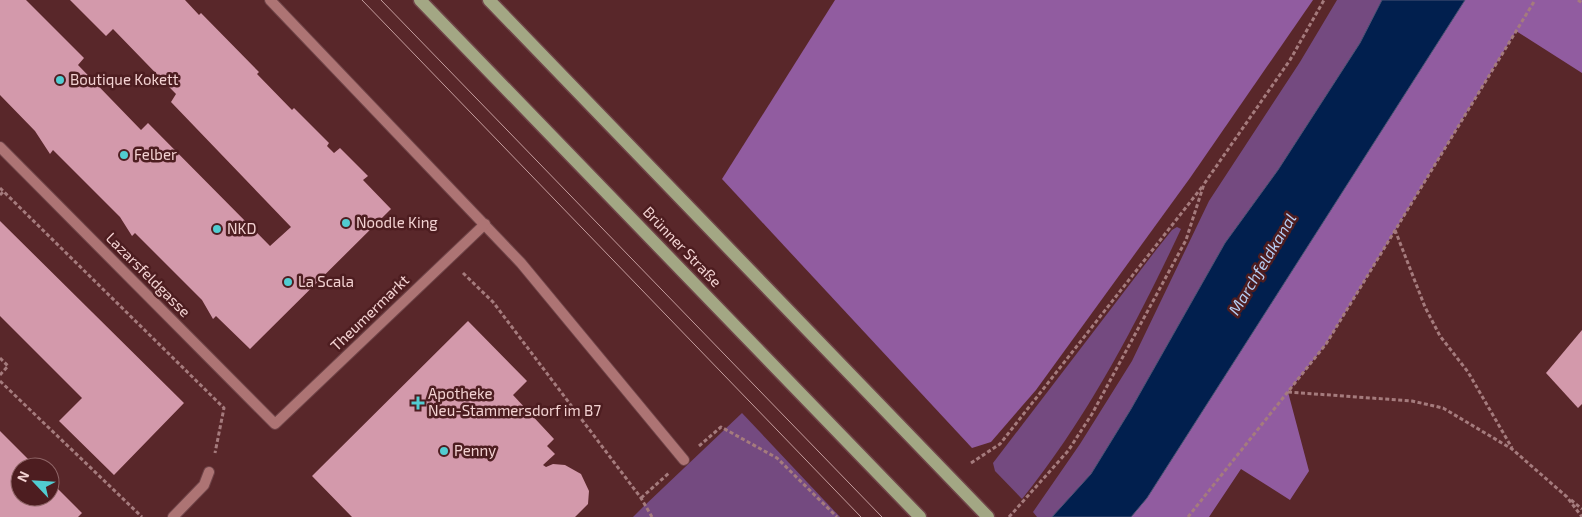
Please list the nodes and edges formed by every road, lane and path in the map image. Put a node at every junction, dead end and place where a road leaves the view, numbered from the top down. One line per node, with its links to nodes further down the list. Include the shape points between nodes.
1 (270, 0): 13 (street)
2 (420, 0): 32 (main road, Brünner Straße)
3 (489, 0): 33 (main road)
4 (1324, 0): 9 (path, via 1290,60)
5 (1535, 0): 14 (path)
6 (1578, 0): 7 (path)
7 (1582, 4)
8 (0, 147): 20 (street, Lazarsfeldgasse)
9 (1204, 184): 23 (path, via 1000,444); 34 (path, via 1186,240 1092,414 1068,451)
10 (0, 188): 11 (path)
11 (4, 191): 12 (path); 24 (path, via 224,408)
12 (0, 195)
13 (485, 224): 15 (street, Theumermarkt); 22 (street, via 521,262)
14 (1395, 230): 19 (path, via 1326,344); 21 (path, via 1428,314 1440,336 1468,372)
15 (448, 258): 20 (street, Theumermarkt); 26 (path, via 493,302)
16 (0, 358): 17 (path, via 8,366)
17 (0, 375)
18 (0, 381): 28 (path)
19 (1288, 392): 21 (path, via 1412,401 1443,408); 35 (path)
20 (275, 424)
21 (1512, 449): 25 (path)
22 (684, 460): 26 (path); 31 (path, via 720,427 778,458)
23 (971, 464)
24 (209, 472): 29 (street, via 204,485)
25 (1567, 497): 27 (path); 36 (path)
26 (641, 498): 30 (path)
27 (1582, 509)
28 (142, 517)
29 (173, 517)
30 (652, 517)
31 (837, 517)
32 (920, 517)
33 (988, 517)
34 (1009, 517)
35 (1188, 517)
36 (1582, 517)

